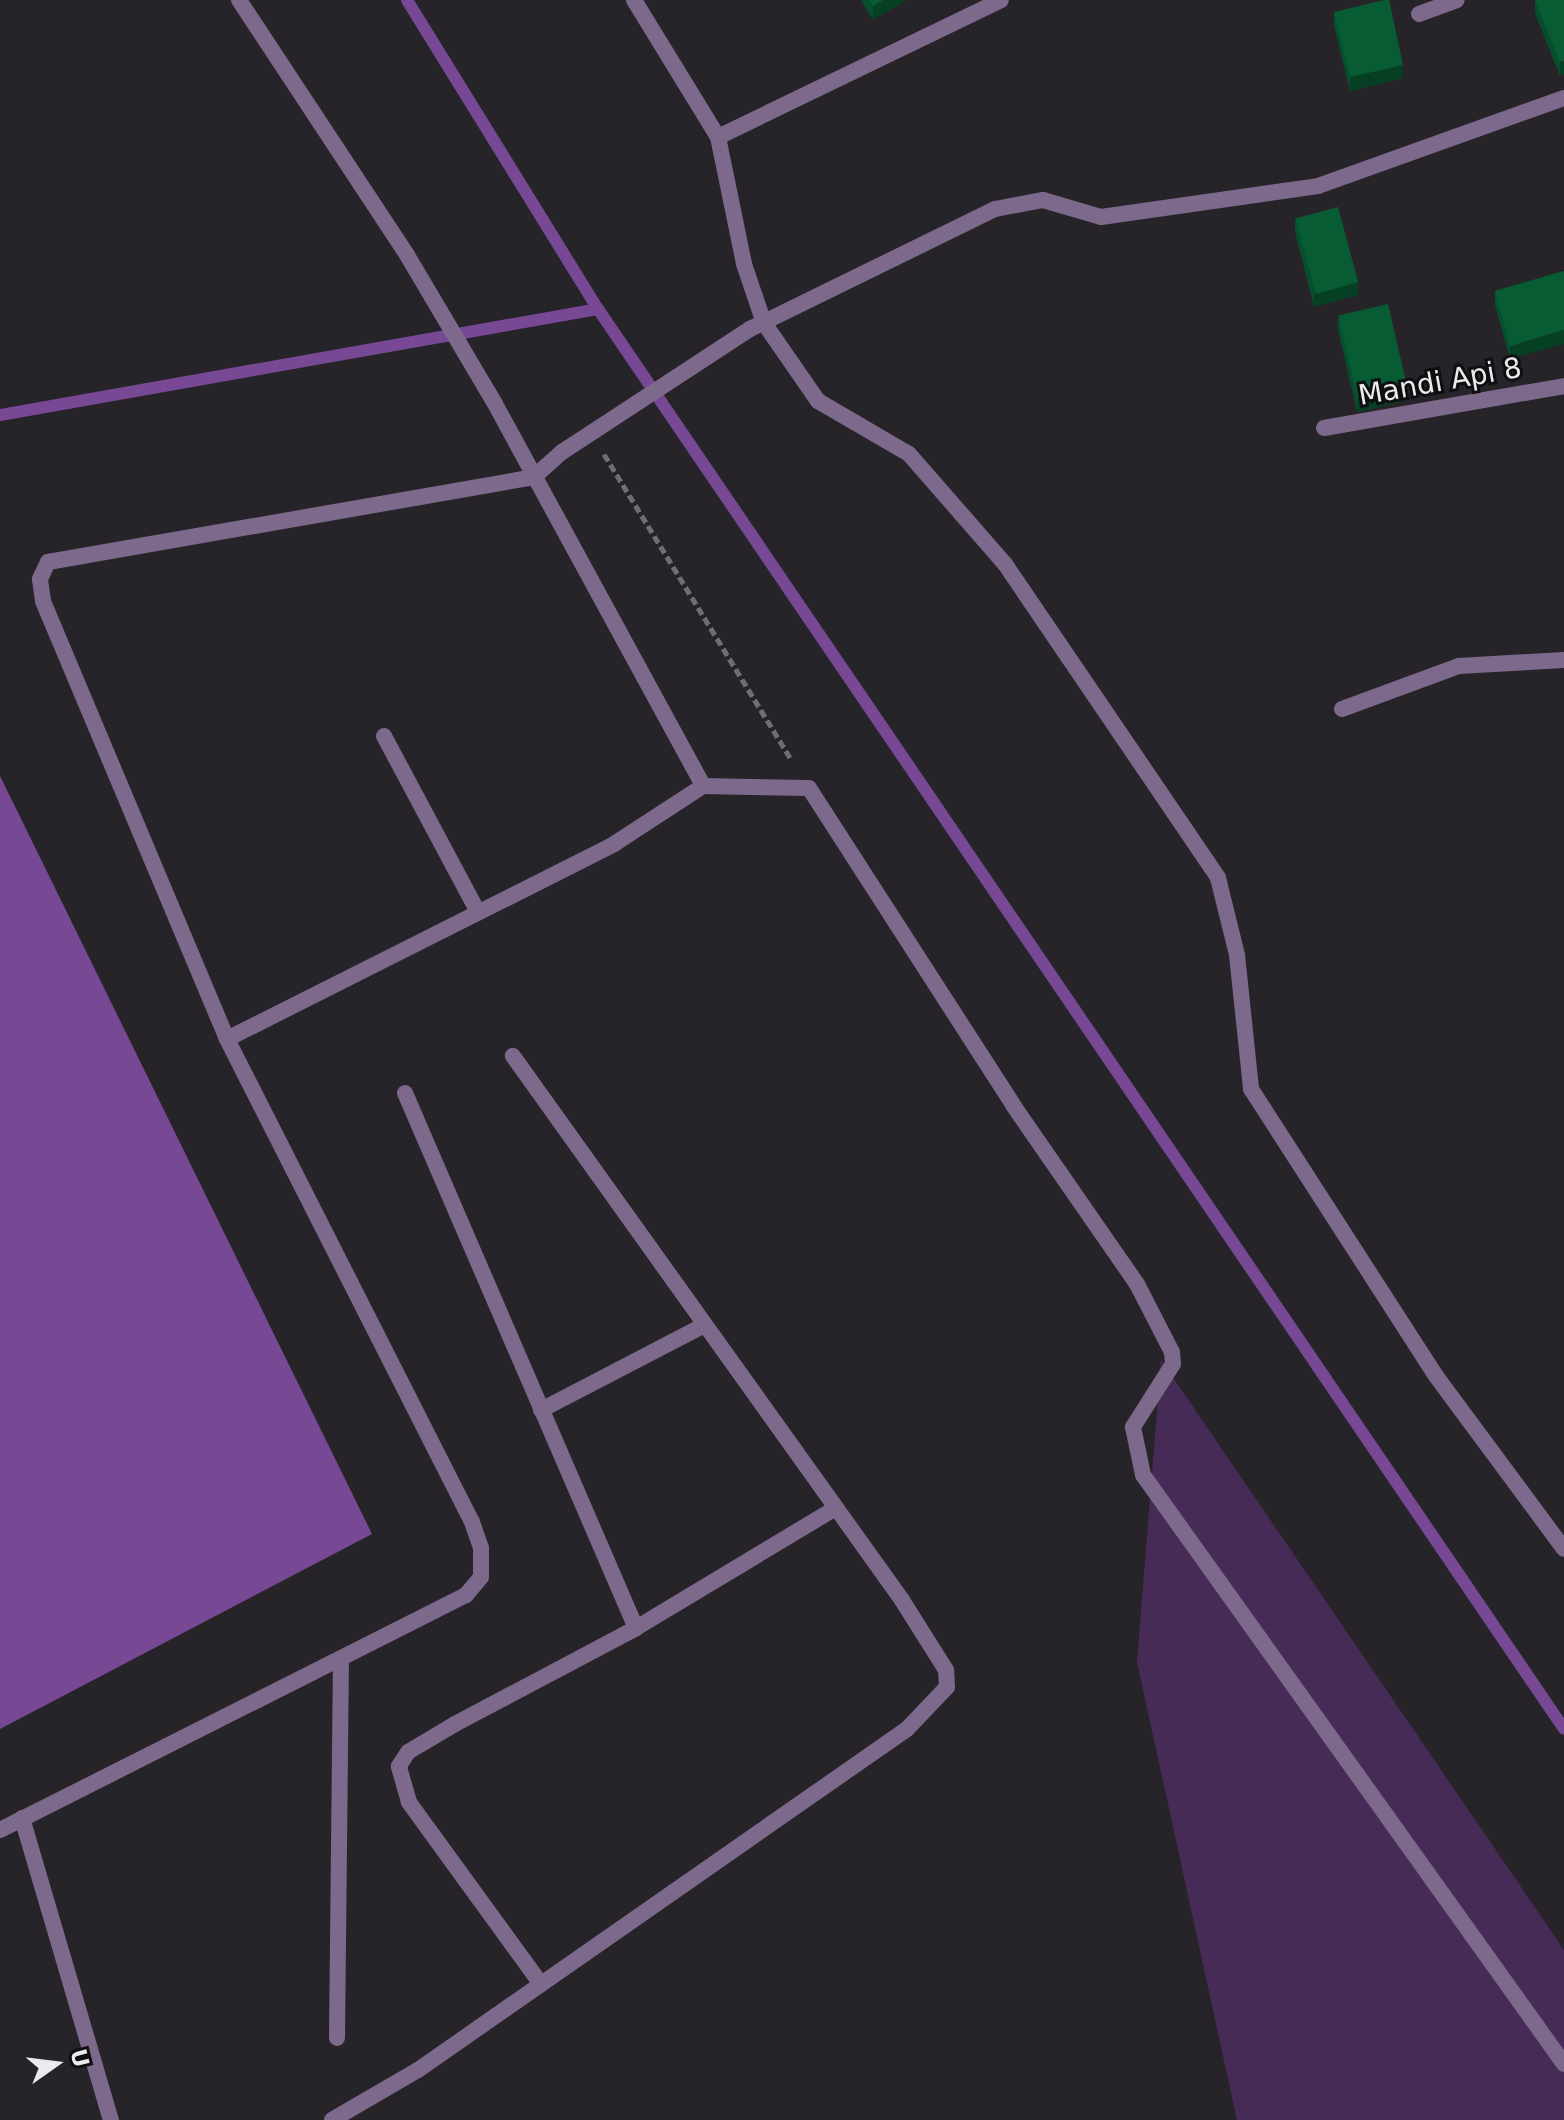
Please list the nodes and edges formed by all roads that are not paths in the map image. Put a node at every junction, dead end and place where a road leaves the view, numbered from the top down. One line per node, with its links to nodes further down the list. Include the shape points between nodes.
1 (239, 0): 11 (street, via 407,255)
2 (634, 0): 7 (street)
3 (1001, 0): 7 (street)
4 (1457, 0): 5 (street)
5 (1419, 14)
6 (1564, 98): 8 (street, via 1318,186 1101,217 1043,200 995,209)
7 (718, 137): 8 (street)
8 (757, 326): 11 (street, via 562,452); 23 (street, via 818,401 909,454 1005,564 1209,865 1231,918 1251,1089 1436,1376)
9 (1564, 386): 10 (street, Mandi Api 8)
10 (1324, 428)
11 (534, 477): 15 (street); 17 (street, via 48,562 40,579 43,601)
12 (1564, 660): 13 (street, via 1459,666)
13 (1342, 709)
14 (384, 736): 16 (street)
15 (703, 786): 16 (street, via 614,844); 30 (street, via 809,788 1167,1336 1173,1364 1133,1427 1143,1475)
16 (478, 912): 17 (street)
17 (227, 1039): 25 (street, via 481,1548 481,1577 466,1595)
18 (513, 1056): 20 (street)
19 (405, 1093): 21 (street)
20 (704, 1325): 21 (street); 22 (street)
21 (541, 1410): 24 (street)
22 (836, 1508): 24 (street); 28 (street, via 946,1670 947,1687 907,1729)
23 (1564, 1549)
24 (636, 1628): 28 (street, via 455,1724 408,1752 399,1766 409,1802)
25 (341, 1659): 26 (street); 29 (street)
26 (22, 1818): 27 (street); 31 (street)
27 (0, 1830)
28 (541, 1984): 32 (street, via 418,2070)
29 (337, 2038)
30 (1564, 2064)
31 (111, 2120)
32 (332, 2120)

